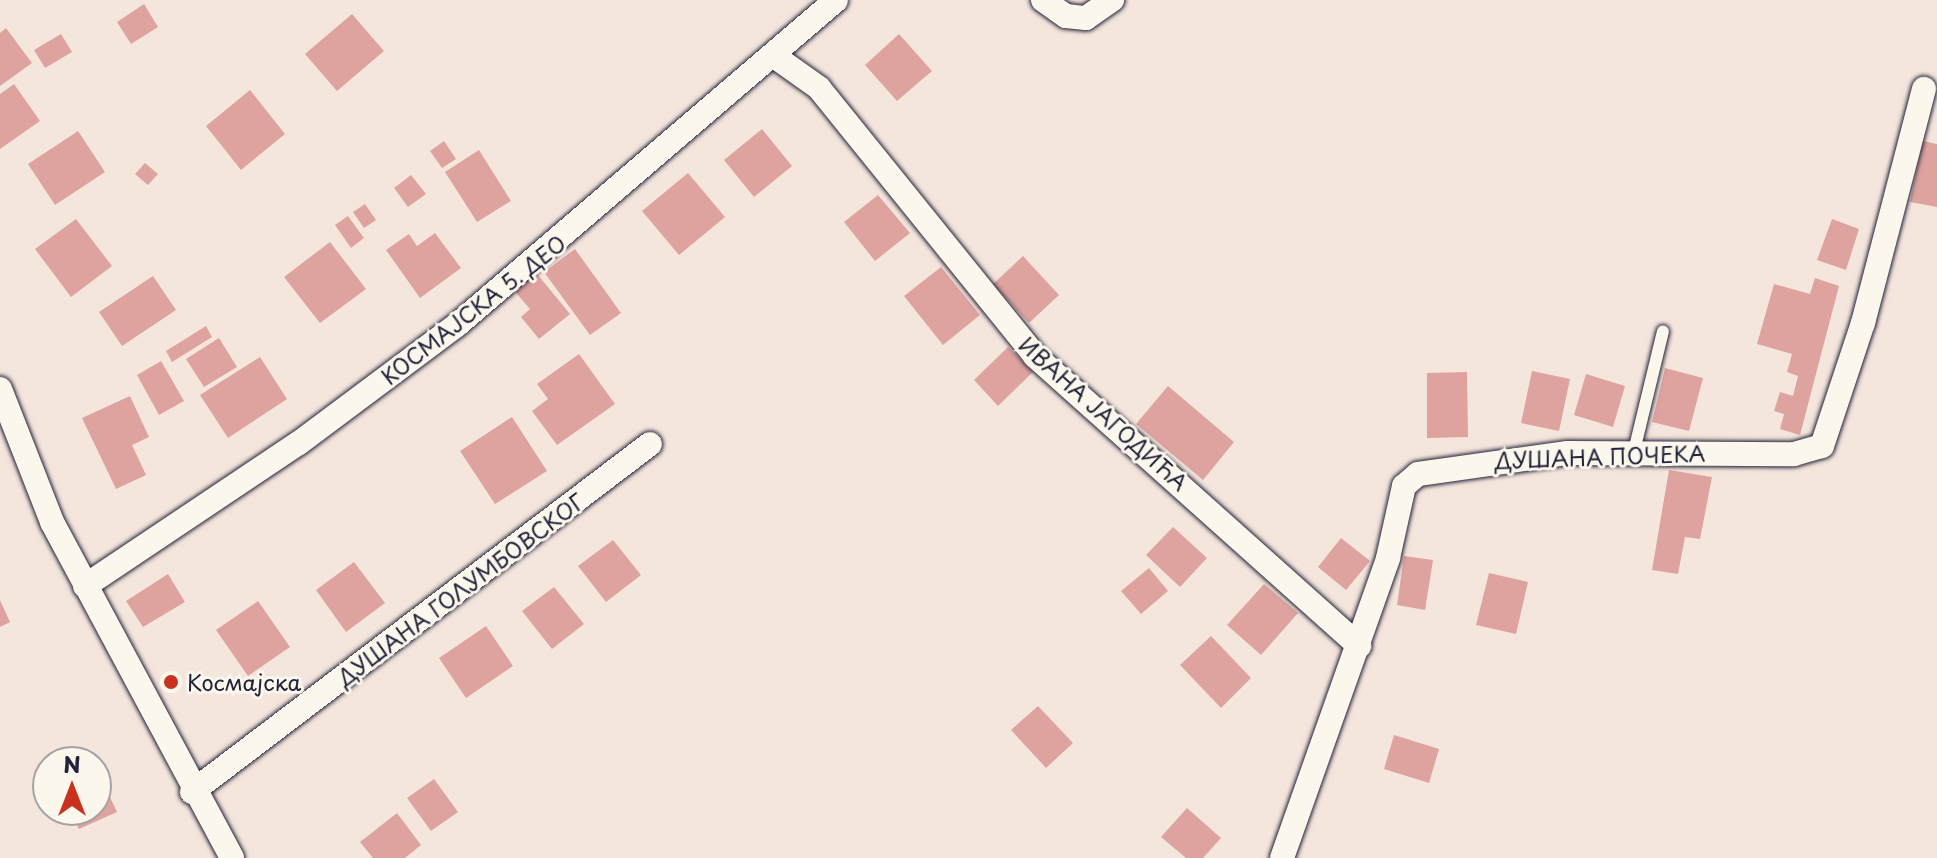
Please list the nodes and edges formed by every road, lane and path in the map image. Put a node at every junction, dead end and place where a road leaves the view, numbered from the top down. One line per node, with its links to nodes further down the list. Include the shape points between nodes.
1 (836, 0): 4 (street, КОСМАЈСКА 5. ДЕО)
2 (1043, 0): 3 (street, via 1066,16 1086,18)
3 (1112, 0)
4 (774, 56): 10 (street, КОСМАЈСКА 5. ДЕО, via 457,325 299,443); 11 (street, ИВАНА ЈАГОДИЋА, via 819,88 1035,356)
5 (1924, 89): 9 (street, ДУШАНА ПОЧЕКА, via 1863,323 1822,446 1794,454)
6 (1663, 331): 9 (lane)
7 (0, 389): 10 (street, via 21,451)
8 (650, 444): 12 (street, ДУШАНА ГОЛУМБОВСКОГ)
9 (1634, 451): 11 (street, ДУШАНА ПОЧЕКА, via 1486,460 1418,474 1404,486)
10 (85, 586): 12 (street)
11 (1359, 646): 14 (street, ДУШАНА ПОЧЕКА)
12 (192, 792): 13 (street)
13 (232, 858)
14 (1282, 858)

